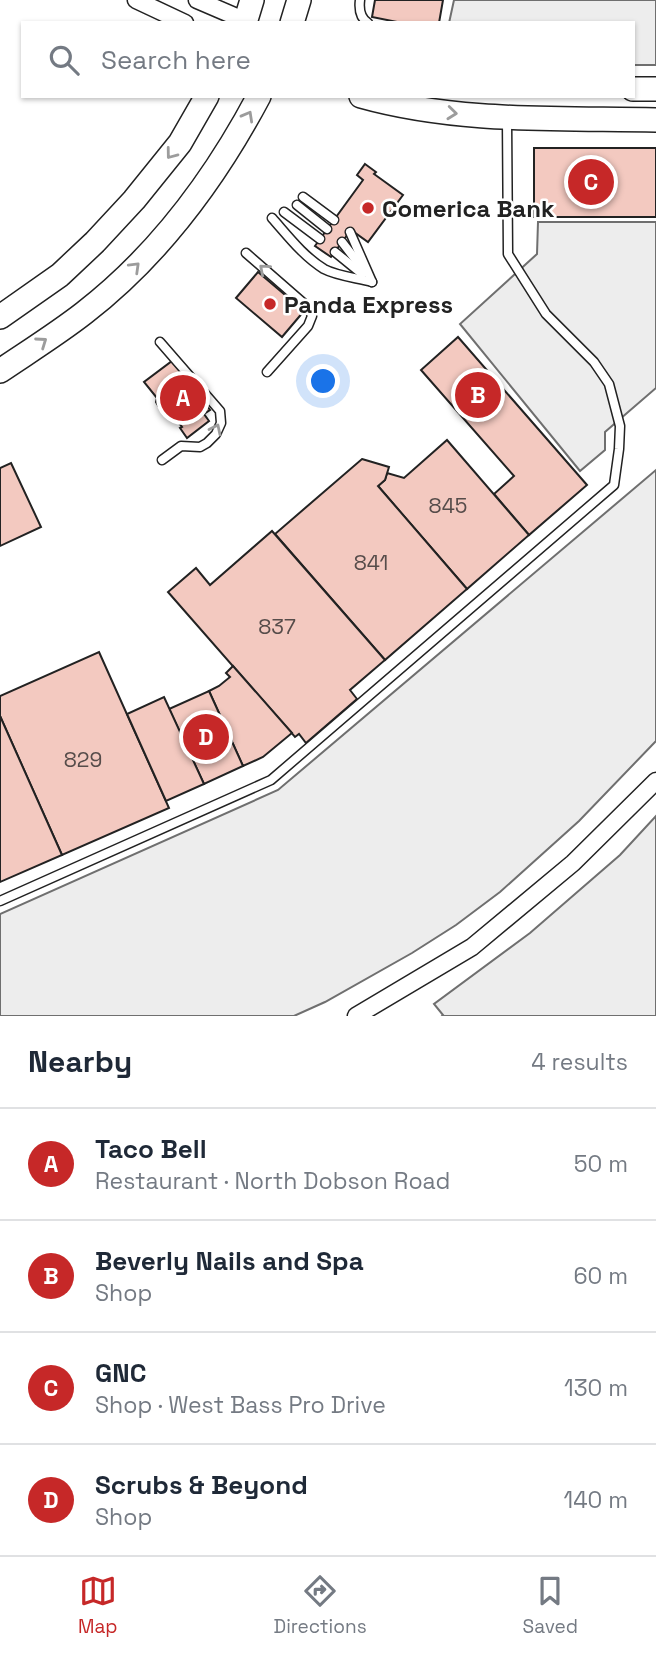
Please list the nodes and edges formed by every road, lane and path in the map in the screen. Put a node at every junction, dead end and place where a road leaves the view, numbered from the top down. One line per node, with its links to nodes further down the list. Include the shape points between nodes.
1 (136, 0): 6 (street)
2 (197, 0): 5 (street)
3 (299, 0): 7 (main road)
4 (360, 0): 8 (lane)
5 (248, 17)
6 (181, 21)
7 (293, 21)
8 (365, 21)
9 (635, 89): 10 (main road)
10 (656, 89)
11 (206, 98): 28 (main road, one-way to 28, via 159,171 95,242 60,275)
12 (258, 98): 30 (main road, one-way to 12, via 85,312 169,232 211,178)
13 (369, 98): 14 (main road, one-way to 14, via 451,114)
14 (507, 117): 15 (main road); 34 (lane, via 508,254 545,314 594,362 609,384 620,426 614,485 271,780)
15 (656, 120)
16 (303, 197): 20 (lane)
17 (297, 205): 21 (lane)
18 (284, 212): 23 (lane)
19 (272, 218): 27 (lane, via 297,248 324,269)
20 (334, 220)
21 (327, 229)
22 (350, 232): 27 (lane)
23 (320, 239)
24 (342, 242): 27 (lane)
25 (335, 252): 27 (lane)
26 (246, 253): 31 (lane, one-way to 26, via 309,326 312,316 309,308)
27 (372, 282)
28 (0, 317)
29 (160, 342): 32 (lane, one-way to 29, via 181,446 207,443 221,423 220,411)
30 (0, 371)
31 (267, 372)
32 (162, 460)
33 (656, 781): 35 (street, via 573,863 472,947)
34 (0, 901)
35 (356, 1016)

